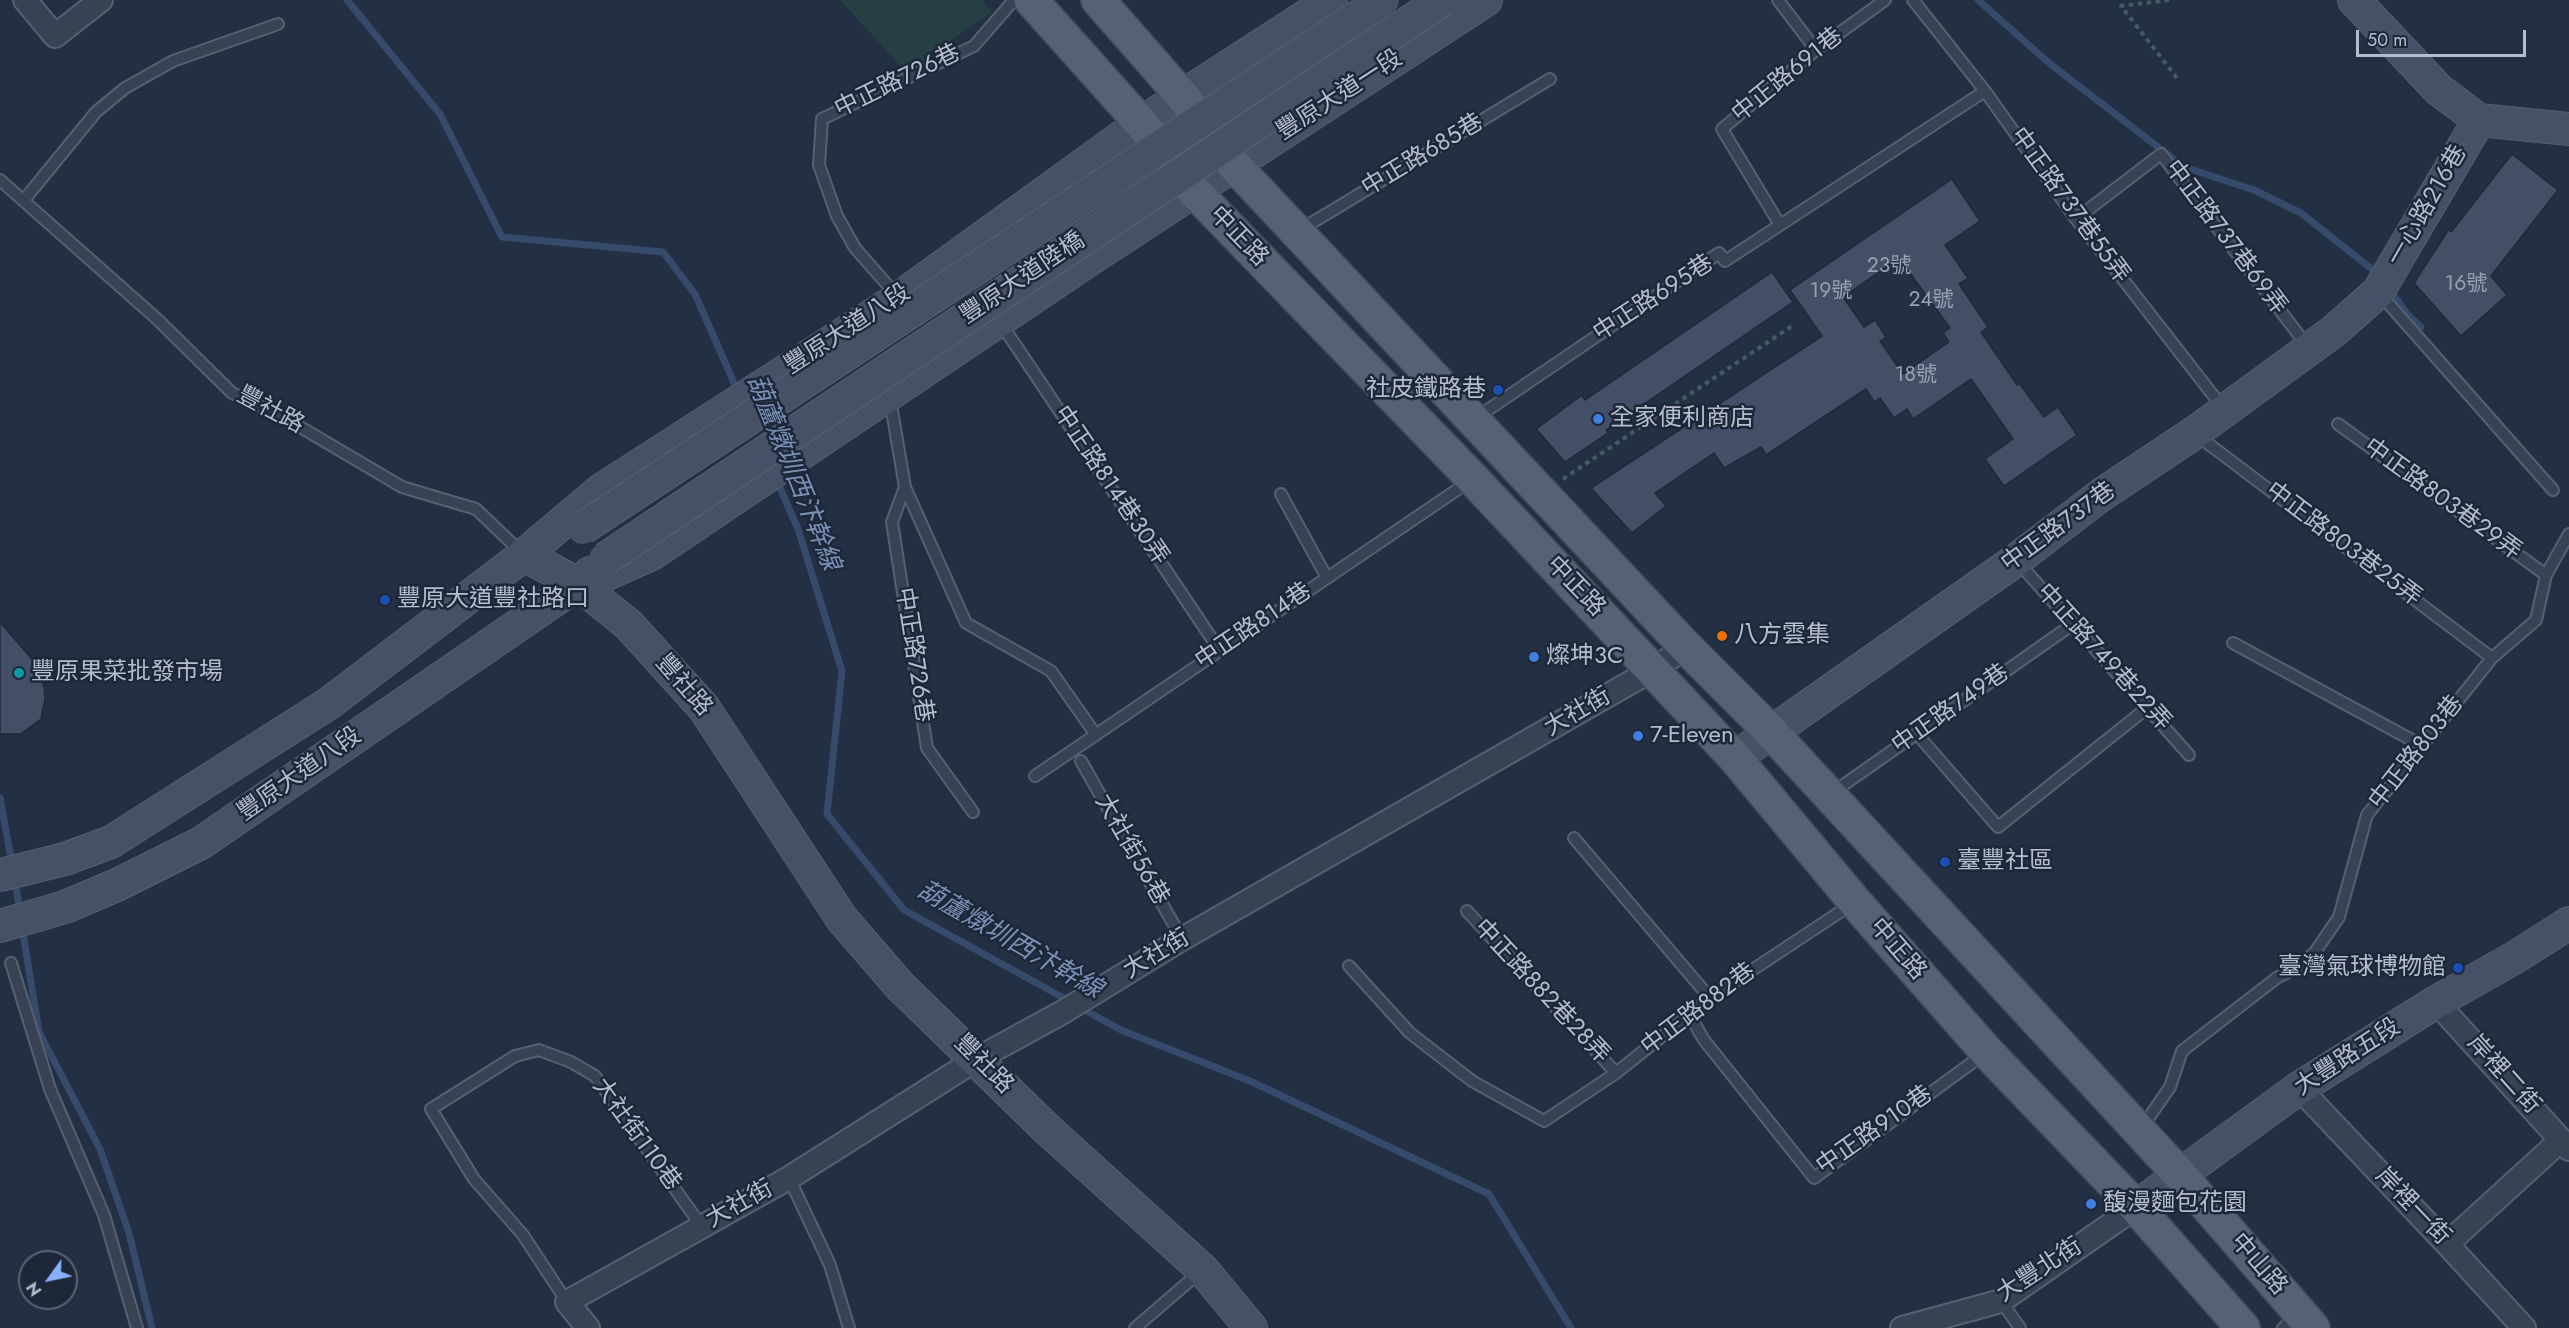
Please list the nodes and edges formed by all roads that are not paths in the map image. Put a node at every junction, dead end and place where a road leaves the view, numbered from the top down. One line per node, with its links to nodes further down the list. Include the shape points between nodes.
1 (25, 0): 2 (street, via 55,36)
2 (101, 0)
3 (1014, 0): 30 (lane, 中正路726巷, via 974,46 822,119 819,165 837,216 855,248)
4 (1031, 0): 20 (main road, 中正路)
5 (1098, 0): 18 (main road, 中正路)
6 (1331, 0): 18 (street)
7 (1383, 0): 43 (street, 豐原大道陸橋, bridge)
8 (1442, 0): 46 (street, 豐原大道陸橋, bridge)
9 (1486, 0): 22 (street, 豐原大道一段)
10 (1778, 0): 15 (lane)
11 (1886, 0): 15 (lane, 中正路691巷)
12 (1913, 0): 17 (lane, 中正路737巷55弄)
13 (2354, 0): 19 (street, via 2439,90)
14 (278, 24): 25 (lane, via 173,62 125,88 96,111)
15 (1816, 50): 27 (lane, 中正路691巷, via 1722,129)
16 (1550, 79): 28 (lane, 中正路685巷)
17 (1985, 91): 26 (lane, 中正路737巷55弄); 27 (lane, 中正路695巷)
18 (1183, 96): 20 (street); 22 (main road, 中正路)
19 (2478, 120): 21 (street); 29 (street, 一心路216巷)
20 (1141, 123): 24 (main road, 中正路); 30 (street, 豐原大道八段)
21 (2569, 129)
22 (1234, 165): 24 (street, 豐原大道一段); 28 (main road, 中正路)
23 (0, 180): 25 (lane, 豐社路)
24 (1194, 191): 31 (street, 豐原大道八段); 39 (main road, 中正路)
25 (24, 200): 45 (lane, 豐社路, via 232,393 285,418 402,487 476,509)
26 (2076, 219): 32 (lane, 中正路737巷69弄, via 2161,154); 35 (lane, 中正路737巷55弄)
27 (1780, 225): 36 (lane, 中正路695巷, via 1725,261 1719,253)
28 (1297, 232): 36 (main road, 中正路)
29 (2378, 292): 32 (street, 中正路737巷); 41 (lane)
30 (898, 298): 33 (lane); 45 (street, 豐原大道八段, via 601,490)
31 (1000, 322): 33 (street, 豐原大道八段); 54 (lane, 中正路814巷30弄)
32 (2310, 350): 35 (street, 中正路737巷)
33 (948, 357): 34 (street, 豐原大道八段)
34 (890, 396): 40 (lane); 50 (street, 豐原大道八段, via 652,554)
35 (2225, 411): 38 (street, 中正路737巷)
36 (1473, 421): 53 (main road, 中正路)
37 (2338, 424): 48 (lane, 中正路803巷29弄)
38 (2194, 433): 47 (street, 中正路737巷, via 2101,495); 55 (lane, 中正路803巷25弄)
39 (1473, 479): 49 (lane, 中正路814巷); 56 (main road, 中正路)
40 (905, 487): 60 (lane, via 966,623 1051,671); 67 (lane, 中正路726巷, via 892,522 927,748)
41 (2553, 490)
42 (1281, 494): 49 (lane)
43 (583, 528): 45 (street, 豐原大道八段)
44 (2569, 534): 48 (lane, 中正路803巷)
45 (524, 555): 50 (street, 豐社路); 69 (street, 豐原大道八段, via 328,704 120,836 66,859)
46 (605, 559): 50 (street, 豐原大道八段)
47 (2016, 560): 51 (lane, 中正路749巷22弄); 58 (street, 中正路737巷)
48 (2546, 575): 55 (lane, 中正路803巷, via 2536,620)
49 (1327, 578): 54 (lane, 中正路814巷)
50 (578, 584): 73 (street, 豐原大道八段, via 201,843 65,907); 81 (street, 豐社路, via 628,625 704,708 842,919 900,986)
51 (2073, 624): 57 (lane, 中正路749巷22弄); 59 (lane, 中正路749巷)
52 (2232, 643): 61 (lane)
53 (1686, 647): 56 (street, 大社街); 58 (main road, 中正路)
54 (1220, 651): 60 (lane, 中正路814巷)
55 (2492, 658): 61 (lane, 中正路803巷)
56 (1654, 669): 63 (main road, 中正路); 74 (street, 大社街)
57 (2147, 708): 59 (lane, via 1998,827); 62 (lane, 中正路749巷22弄)
58 (1771, 732): 63 (street, 中正路737巷); 66 (main road, 中正路)
59 (1917, 734): 66 (lane, 中正路749巷)
60 (1096, 735): 65 (lane, 中正路814巷)
61 (2421, 745): 84 (lane, 中正路803巷, via 2367,814 2339,917 2315,952 2182,1051 2170,1087)
62 (2189, 755)
63 (1735, 758): 70 (main road, 中正路)
64 (1081, 761): 74 (lane, 大社街56巷)
65 (1035, 776)
66 (1830, 795): 84 (main road, 中正路)
67 (973, 812)
68 (1574, 838): 77 (lane)
69 (0, 875)
70 (1855, 902): 77 (lane, 中正路882巷); 80 (main road, 中正路)
71 (1467, 911): 82 (lane, 中正路882巷28弄)
72 (2569, 923): 78 (street, 大豐路五段)
73 (0, 926)
74 (1182, 939): 81 (street, 大社街)
75 (12, 963): 95 (lane, via 50,1089 104,1215)
76 (1349, 966): 82 (lane, 中正路882巷, via 1410,1033 1472,1081 1544,1120)
77 (1710, 998): 79 (lane, 中正路882巷)
78 (2436, 1002): 83 (street, 大豐路五段); 85 (street, 岸裡二街)
79 (1689, 1014): 80 (lane, 中正路910巷, via 1704,1040 1814,1178); 82 (lane, 中正路882巷)
80 (1987, 1052): 88 (main road, 中正路)
81 (978, 1059): 87 (street, 大社街); 91 (street, 豐社路, via 1048,1130)
82 (1616, 1073)
83 (2299, 1088): 86 (street, 大豐路五段); 90 (street, 岸裡一街)
84 (2139, 1133): 86 (main road, 中正路)
85 (2565, 1144): 90 (street)
86 (2180, 1175): 88 (street, 大豐路五段); 94 (main road, 中山路)
87 (789, 1178): 89 (street, 大社街); 97 (lane, via 830,1265)
88 (2136, 1207): 92 (street, 大豐北街); 102 (main road)
89 (702, 1227): 93 (street, 大社街); 93 (lane, 大社街110巷, via 595,1076 539,1050 515,1056 431,1109 474,1179 523,1235)
90 (2447, 1244): 103 (street, 岸裡一街)
91 (1203, 1270): 98 (lane); 99 (street, 豐社路)
92 (2001, 1301): 100 (street, 大豐北街); 101 (lane)
93 (567, 1302): 96 (street)
94 (2299, 1323)
95 (137, 1328)
96 (588, 1328)
97 (849, 1328)
98 (1135, 1328)
99 (1251, 1328)
100 (1902, 1328)
101 (2020, 1328)
102 (2242, 1328)
103 (2524, 1328)

